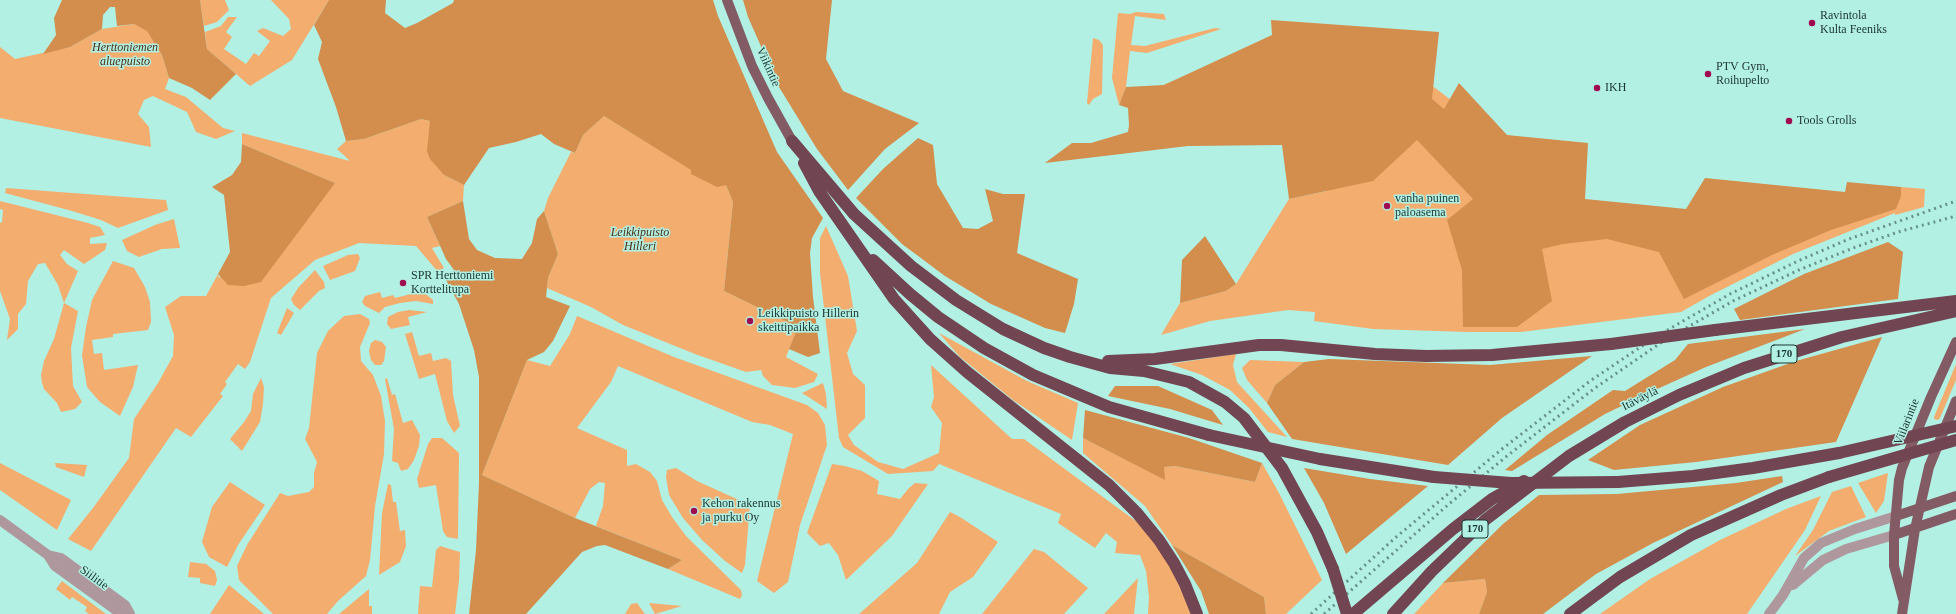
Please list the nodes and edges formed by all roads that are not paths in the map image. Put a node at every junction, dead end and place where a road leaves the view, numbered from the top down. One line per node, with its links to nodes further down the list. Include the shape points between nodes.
1 (727, 0): 2 (main road, Viikintie, via 752,66)
2 (792, 141): 3 (highway, via 819,191); 7 (highway, via 854,214 912,266 956,300 1003,329 1044,348)
3 (851, 238): 9 (highway, bridge, via 886,274 938,316 984,348 1027,372 1109,406 1209,435 1320,459 1434,477 1511,483 1618,482 1753,468); 23 (highway, via 894,299 930,339 967,372 1109,485 1137,513 1174,563)
4 (1956, 301): 7 (highway, bridge, via 1611,344 1492,355 1375,354 1258,345 1155,359)
5 (1956, 311): 11 (highway, Itäväylä / 170, via 1835,339 1744,368 1679,395 1626,422)
6 (1956, 342): 15 (main road, Viilarintie, via 1902,468)
7 (1088, 361): 24 (highway, bridge, via 1110,368 1144,371 1189,382 1225,402 1244,418 1282,468 1317,532 1333,569)
8 (1956, 401): 13 (main road, via 1929,467)
9 (1956, 426)
10 (1956, 440): 20 (highway, bridge, via 1829,477 1781,495 1691,535)
11 (1569, 456): 25 (highway, via 1492,499); 26 (highway, Itäväylä / 170, via 1486,520 1432,571)
12 (1956, 496): 13 (main road)
13 (1919, 508): 15 (main road); 17 (main road)
14 (1956, 514): 17 (main road)
15 (1896, 516): 18 (main road, Viilarintie); 21 (street, via 1820,543 1804,558)
16 (0, 520): 19 (street, Siilitie)
17 (1915, 529): 18 (main road); 22 (main road)
18 (1894, 535): 21 (street, via 1846,549 1823,560); 22 (main road, Viilarintie, via 1894,566)
19 (48, 555): 19 (street, Siilitie, via 55,566 113,608 120,613 130,614 125,605 61,558)
20 (1620, 577): 27 (highway); 28 (highway)
21 (1783, 595): 29 (street)
22 (1903, 599): 30 (main road)
23 (1197, 614)
24 (1347, 614)
25 (1353, 614)
26 (1393, 614)
27 (1570, 614)
28 (1584, 614)
29 (1769, 614)
30 (1902, 614)

